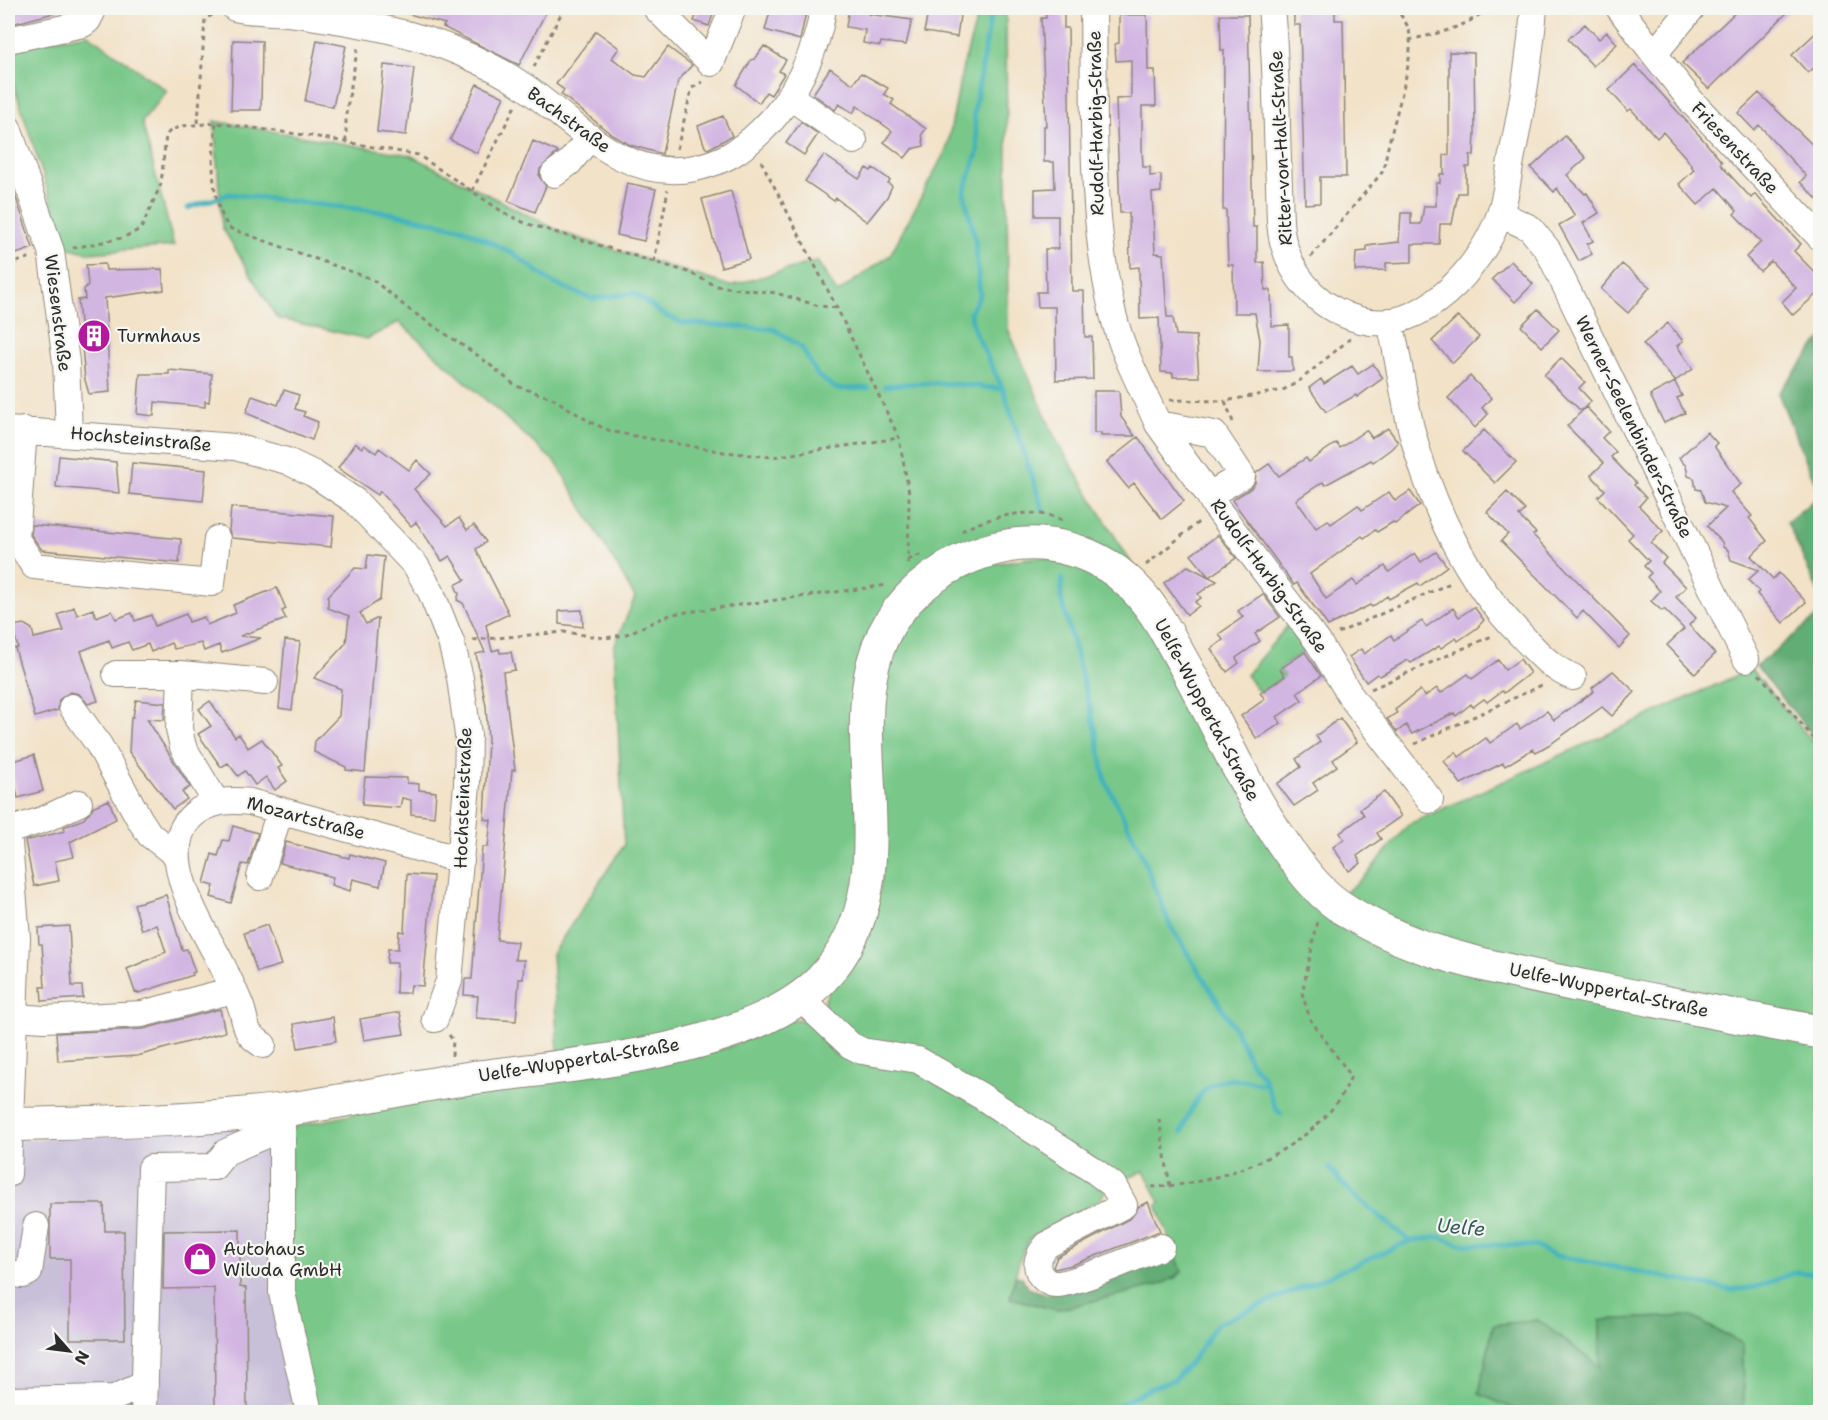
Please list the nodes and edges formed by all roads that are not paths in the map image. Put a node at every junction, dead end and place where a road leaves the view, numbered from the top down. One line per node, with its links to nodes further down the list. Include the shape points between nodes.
1 (93, 8): 11 (street, via 83,24)
2 (235, 8): 15 (street, Bachstraße, via 312,16 392,31 461,52 574,116)
3 (656, 8): 4 (street, via 707,72)
4 (733, 8)
5 (823, 8): 13 (street, Bachstraße, via 814,40)
6 (1093, 8): 21 (street, Rudolf-Harbig-Straße, via 1097,215 1104,269 1114,316)
7 (1271, 8): 20 (street, Ritter-von-Halt-Straße, via 1284,246 1297,274 1317,299 1333,309)
8 (1534, 8): 18 (street, via 1524,97)
9 (1619, 8): 12 (street, Friesenstraße)
10 (1692, 8): 12 (street)
11 (8, 40)
12 (1654, 54): 19 (street, Friesenstraße, via 1692,102)
13 (789, 96): 15 (street, Bachstraße, via 738,153 673,171 627,161); 16 (street)
14 (8, 128): 23 (street, Wiesenstraße, via 51,251 66,362)
15 (590, 138): 17 (street)
16 (854, 141)
17 (554, 174)
18 (1500, 214): 20 (street, via 1475,260 1456,284 1430,306 1410,316); 26 (street, Werner-Seelenbinder-Straße, via 1530,228 1548,250)
19 (1821, 237)
20 (1379, 321): 29 (street, via 1430,486 1471,574 1512,627 1542,657)
21 (1158, 424): 24 (street); 24 (street, Rudolf-Harbig-Straße, via 1214,434 1242,476)
22 (16, 430): 23 (street, Hochsteinstraße); 25 (street, via 16,539 34,566 212,583)
23 (69, 432): 38 (street, Hochsteinstraße, via 235,447 287,461 355,501 411,560 431,592 451,642 462,687 468,735)
24 (1206, 506): 32 (street, Rudolf-Harbig-Straße, via 1318,642 1353,698)
25 (217, 539)
26 (1746, 659)
27 (116, 674): 28 (street)
28 (182, 674): 30 (street); 33 (street, via 179,729 183,747)
29 (1570, 676)
30 (265, 682)
31 (72, 707): 37 (street, via 99,745 150,835)
32 (1430, 800)
33 (216, 802): 35 (street, Mozartstraße, via 241,800); 37 (street, via 197,811 186,823)
34 (79, 803): 36 (street)
35 (280, 810): 38 (street, Mozartstraße); 39 (street)
36 (8, 831): 42 (street, via 16,913)
37 (176, 855): 40 (street, via 185,889)
38 (461, 860): 43 (street, Hochsteinstraße, via 449,981)
39 (260, 877)
40 (233, 990): 42 (street, via 142,1014); 45 (street, via 250,1034)
41 (801, 999): 44 (main road, Uelfe-Wuppertal-Straße, via 827,974 843,951 867,885 871,850 866,695 881,639 902,603 933,577 974,556 1012,545 1049,545 1080,553 1117,571 1137,590 1180,656 1264,816 1299,866 1328,897 1385,930 1439,953 1554,980); 46 (main road, Uelfe-Wuppertal-Straße, via 744,1028 639,1054 440,1083); 50 (street, via 850,1045 862,1051 918,1060 990,1102 1113,1185 1138,1196 1047,1245 1039,1255 1038,1270 1044,1280 1052,1284 1070,1281)
42 (15, 1017): 47 (street)
43 (435, 1019)
44 (1821, 1032)
45 (263, 1045)
46 (281, 1114): 47 (main road, Uelfe-Wuppertal-Straße); 52 (street, via 264,1136 226,1152 214,1167 151,1168); 55 (street, via 282,1293)
47 (9, 1125): 48 (street)
48 (8, 1174)
49 (36, 1226): 51 (street, via 29,1272)
50 (1161, 1247)
51 (8, 1273)
52 (145, 1384): 53 (street, via 114,1398); 54 (street)
53 (8, 1400)
54 (144, 1413)
55 (309, 1413)

